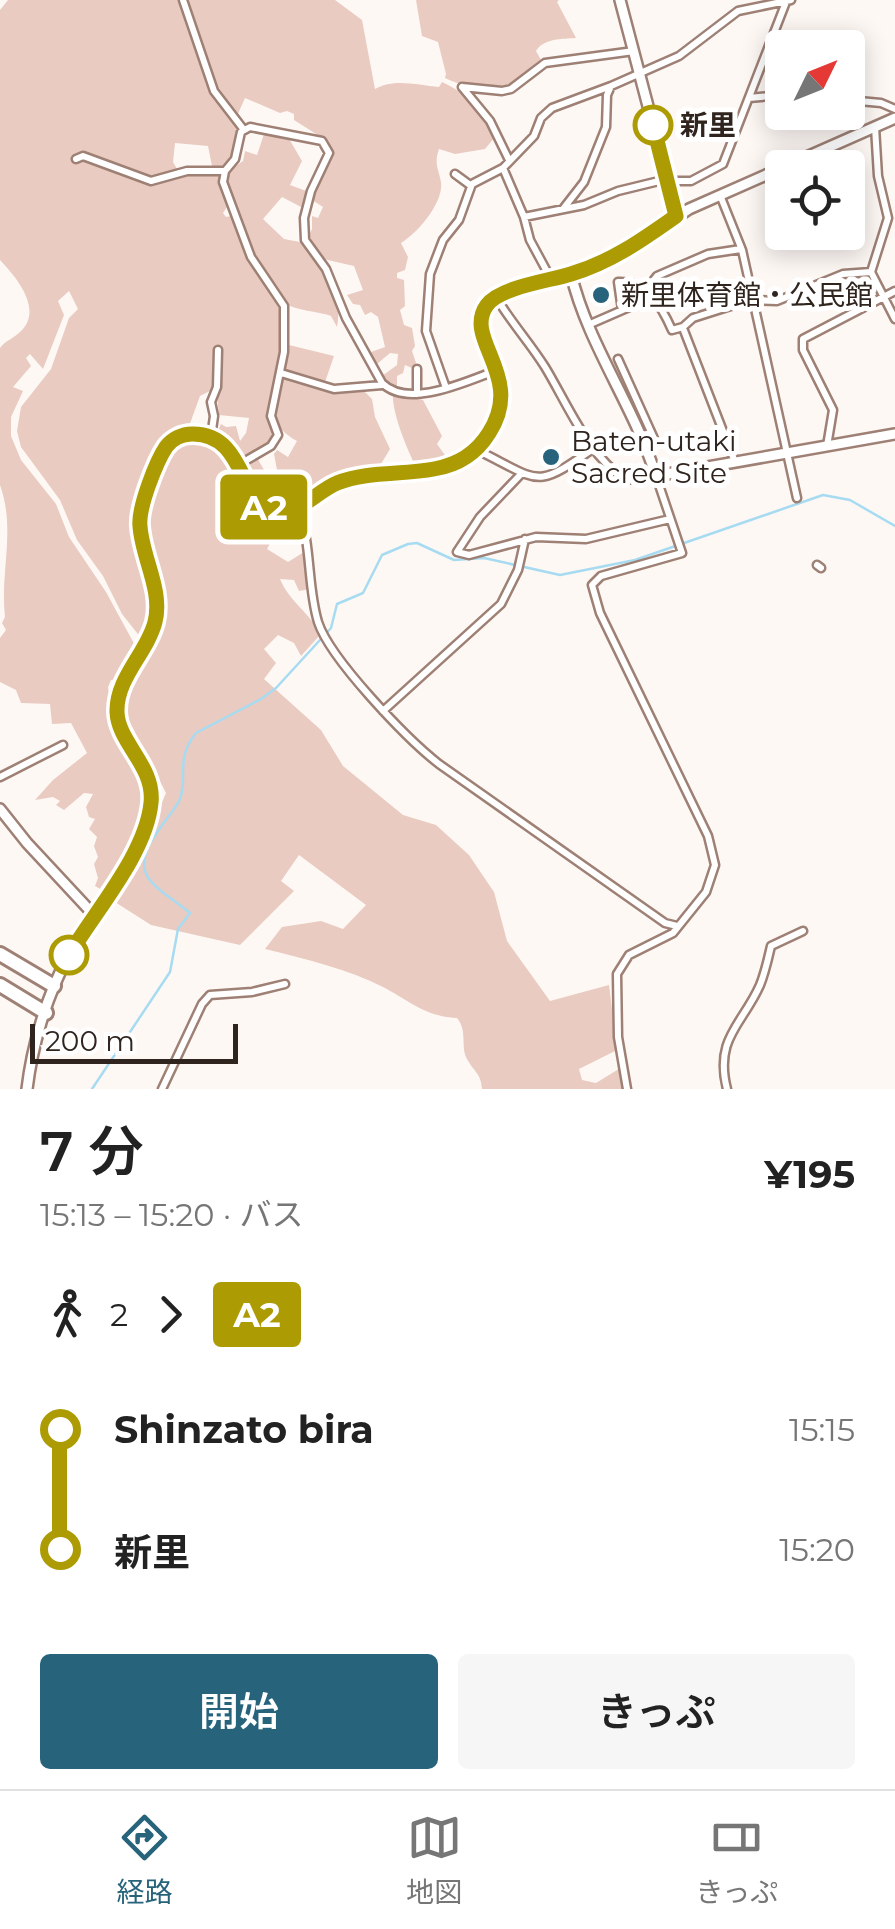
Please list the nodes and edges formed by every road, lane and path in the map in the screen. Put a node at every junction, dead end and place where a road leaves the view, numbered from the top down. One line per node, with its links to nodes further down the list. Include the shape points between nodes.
1 (184, 0): 13 (street, via 214,91)
2 (620, 0): 4 (main road)
3 (788, 1): 5 (street, via 738,11 679,56); 8 (street)
4 (634, 51): 5 (main road); 15 (street, via 545,63 502,91 462,87 490,121)
5 (640, 75): 6 (street); 19 (main road)
6 (610, 86): 15 (street, via 552,108); 22 (street, via 606,127 584,182)
7 (765, 96): 8 (street)
8 (748, 98): 19 (street, via 723,164 691,182)
9 (865, 102): 10 (street)
10 (895, 109)
11 (895, 118): 12 (main road)
12 (876, 127): 21 (main road); 24 (street, via 878,176)
13 (244, 130): 17 (street, via 235,160); 45 (street, via 275,131 328,147 304,218 305,240)
14 (76, 158): 17 (street, via 151,180)
15 (509, 160): 16 (street)
16 (503, 168): 20 (street); 25 (street)
17 (224, 171): 43 (street, via 251,258 284,306)
18 (455, 174): 20 (street)
19 (668, 180): 22 (street); 23 (main road)
20 (471, 186): 46 (street, via 430,274 426,331)
21 (720, 195): 23 (main road); 26 (street)
22 (562, 210): 25 (street)
23 (676, 216): 28 (main road, via 630,249)
24 (892, 217): 27 (street)
25 (524, 218): 29 (street)
26 (741, 248): 31 (street, via 657,276); 34 (street)
27 (871, 272): 33 (street); 34 (street, via 844,274 777,301)
28 (571, 274): 29 (main road); 37 (main road)
29 (552, 280): 32 (main road)
30 (895, 291): 33 (street)
31 (644, 292): 35 (street); 35 (street, via 618,282); 38 (street, via 660,301 672,330)
32 (496, 296): 42 (main road, via 480,324); 53 (street)
33 (884, 296): 36 (street); 52 (street, via 803,339 802,350 833,410)
34 (753, 300): 38 (street, via 692,318); 55 (street)
35 (622, 310): 37 (street)
36 (895, 319)
37 (588, 325): 47 (main road)
38 (683, 327): 56 (street)
39 (218, 350): 50 (street)
40 (618, 359): 44 (street)
41 (417, 370): 48 (street)
42 (496, 370): 46 (street); 54 (main road, via 502,402)
43 (281, 373): 45 (street, via 334,389); 57 (street, via 271,416 278,436)
44 (627, 379): 47 (street); 51 (street)
45 (384, 385): 48 (street)
46 (446, 388): 48 (street)
47 (621, 390): 59 (main road)
48 (417, 394)
49 (895, 434): 52 (main road)
50 (210, 438): 57 (main road); 68 (main road, via 187,434 171,442 140,514 156,614 117,711 148,778 151,803 143,833)
51 (656, 443)
52 (827, 446): 55 (main road)
53 (595, 447): 58 (street, via 548,478); 59 (street, via 626,480)
54 (477, 450): 58 (street); 61 (main road, via 444,467 338,483)
55 (786, 453): 56 (main road); 60 (street)
56 (736, 462): 59 (main road)
57 (240, 464): 61 (main road, via 262,506 276,512)
58 (522, 473): 63 (street, via 457,552 469,555)
59 (656, 476): 62 (street)
60 (798, 498)
61 (298, 508): 64 (street, via 322,630)
62 (670, 520): 63 (street, via 586,540); 69 (street, via 682,552 601,576 592,592 712,845 709,888)
63 (526, 539): 64 (street, via 500,604)
64 (383, 710): 69 (street, via 439,764)
65 (62, 745): 66 (street)
66 (0, 776)
67 (0, 809): 68 (main road)
68 (94, 916): 74 (main road)
69 (677, 926): 78 (street, via 630,956 617,974 618,1037)
70 (803, 931): 79 (street, via 772,946 759,987 728,1034)
71 (0, 954): 74 (highway)
72 (285, 984): 77 (street, via 210,996)
73 (0, 985): 75 (highway)
74 (54, 986): 75 (main road)
75 (46, 1013): 76 (main road)
76 (27, 1089)
77 (162, 1089)
78 (628, 1089)
79 (727, 1089)

